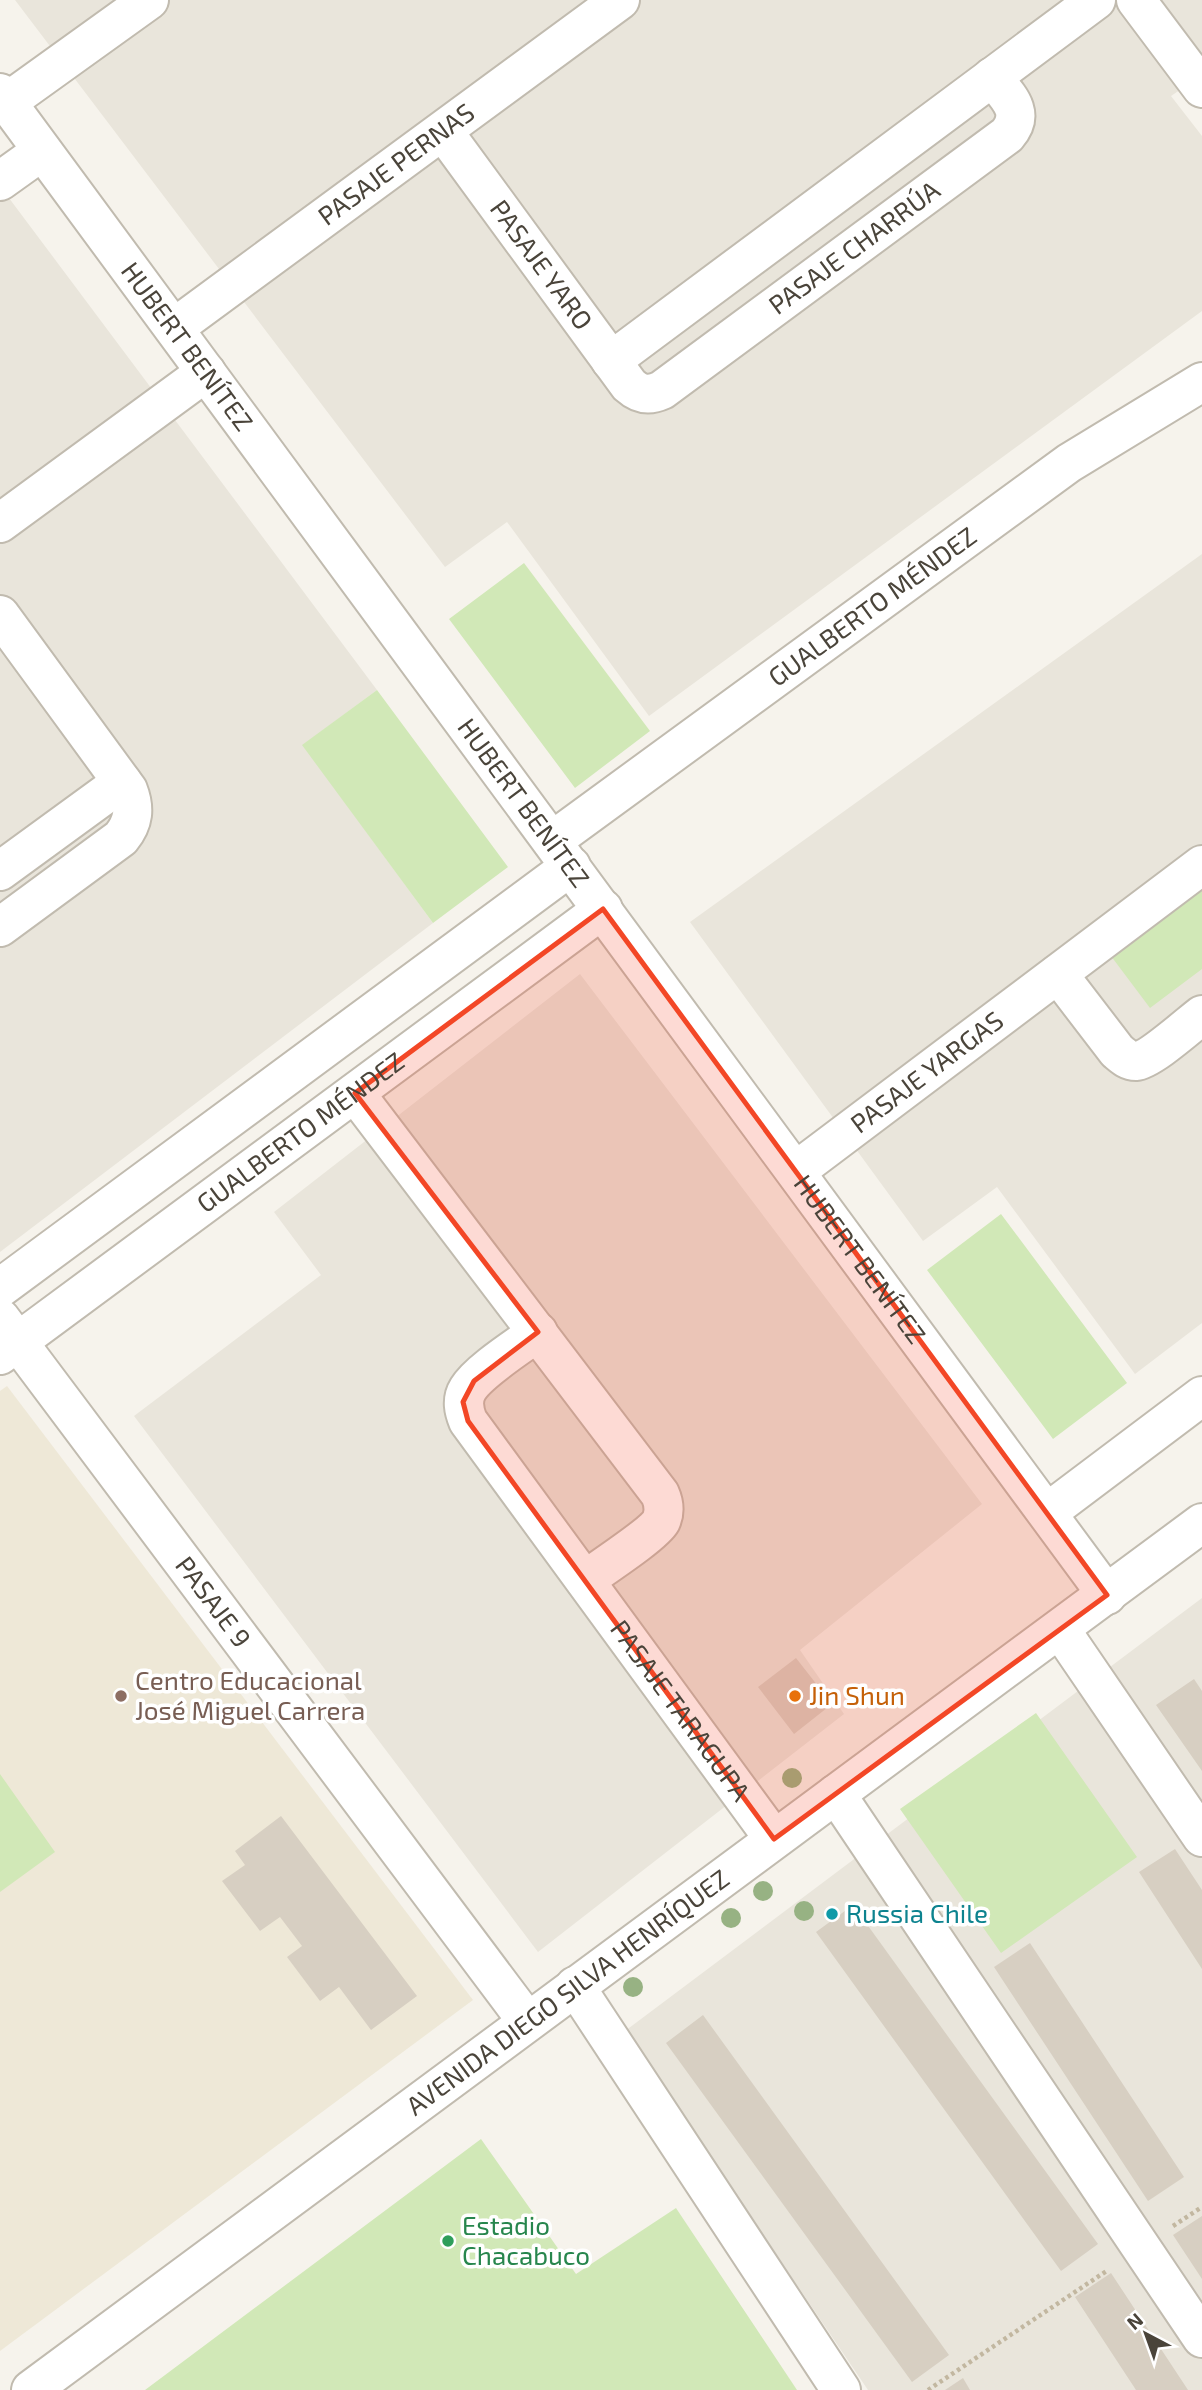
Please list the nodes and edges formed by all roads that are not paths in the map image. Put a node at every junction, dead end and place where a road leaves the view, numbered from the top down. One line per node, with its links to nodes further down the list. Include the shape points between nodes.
1 (149, 0): 7 (street)
2 (621, 0): 8 (street, PASAJE PERNAS)
3 (1096, 0): 5 (street, PASAJE CHARRÚA)
4 (1136, 0): 6 (street)
5 (992, 77): 12 (street, PASAJE CHARRÚA); 15 (street, PASAJE CHARRÚA, via 1016,110 1007,135 662,390)
6 (1202, 88)
7 (4, 97): 9 (street, HUBERT BENÍTEZ)
8 (443, 131): 11 (street, PASAJE PERNAS); 12 (street, PASAJE YARO)
9 (43, 151): 10 (street); 11 (street, HUBERT BENÍTEZ)
10 (0, 181)
11 (174, 328): 13 (street, HUBERT BENÍTEZ)
12 (611, 361): 15 (street, PASAJE YARO, via 629,385)
13 (206, 372): 16 (street); 19 (street, HUBERT BENÍTEZ)
14 (1202, 382): 19 (street, GUALBERTO MÉNDEZ, via 1069,463)
15 (644, 394)
16 (0, 523)
17 (0, 615): 18 (street)
18 (122, 782): 21 (street); 23 (street, via 133,803 133,818 121,838)
19 (562, 854): 22 (street, HUBERT BENÍTEZ); 28 (street, GUALBERTO MÉNDEZ)
20 (1202, 865): 24 (street, PASAJE YARGAS)
21 (0, 872)
22 (603, 909): 26 (street, GUALBERTO MÉNDEZ); 27 (street, HUBERT BENÍTEZ)
23 (0, 927)
24 (1058, 974): 25 (street, via 1117,1051 1134,1061 1149,1056); 27 (street, PASAJE YARGAS)
25 (1202, 1015)
26 (355, 1093): 29 (street); 30 (street, GUALBERTO MÉNDEZ)
27 (796, 1171): 32 (street, HUBERT BENÍTEZ)
28 (0, 1289)
29 (538, 1332): 34 (street, PASAJE TARAGUPA, via 474,1381 466,1391 464,1412); 34 (street, via 663,1502 664,1512 655,1528)
30 (6, 1338): 41 (street, PASAJE 9)
31 (1202, 1396): 32 (street)
32 (1048, 1512): 35 (street)
33 (1202, 1523): 35 (street, AVENIDA DIEGO SILVA HENRÍQUEZ)
34 (585, 1580): 39 (street, PASAJE TARAGUPA)
35 (1107, 1595): 36 (street, AVENIDA DIEGO SILVA HENRÍQUEZ)
36 (1060, 1629): 37 (street, AVENIDA DIEGO SILVA HENRÍQUEZ); 38 (street)
37 (836, 1794): 39 (street, AVENIDA DIEGO SILVA HENRÍQUEZ); 42 (street)
38 (1202, 1837)
39 (774, 1839): 40 (street, AVENIDA DIEGO SILVA HENRÍQUEZ)
40 (575, 1986): 41 (street, AVENIDA DIEGO SILVA HENRÍQUEZ); 44 (street)
41 (527, 2021): 43 (street, AVENIDA DIEGO SILVA HENRÍQUEZ)
42 (1202, 2337)
43 (31, 2390)
44 (841, 2390)

